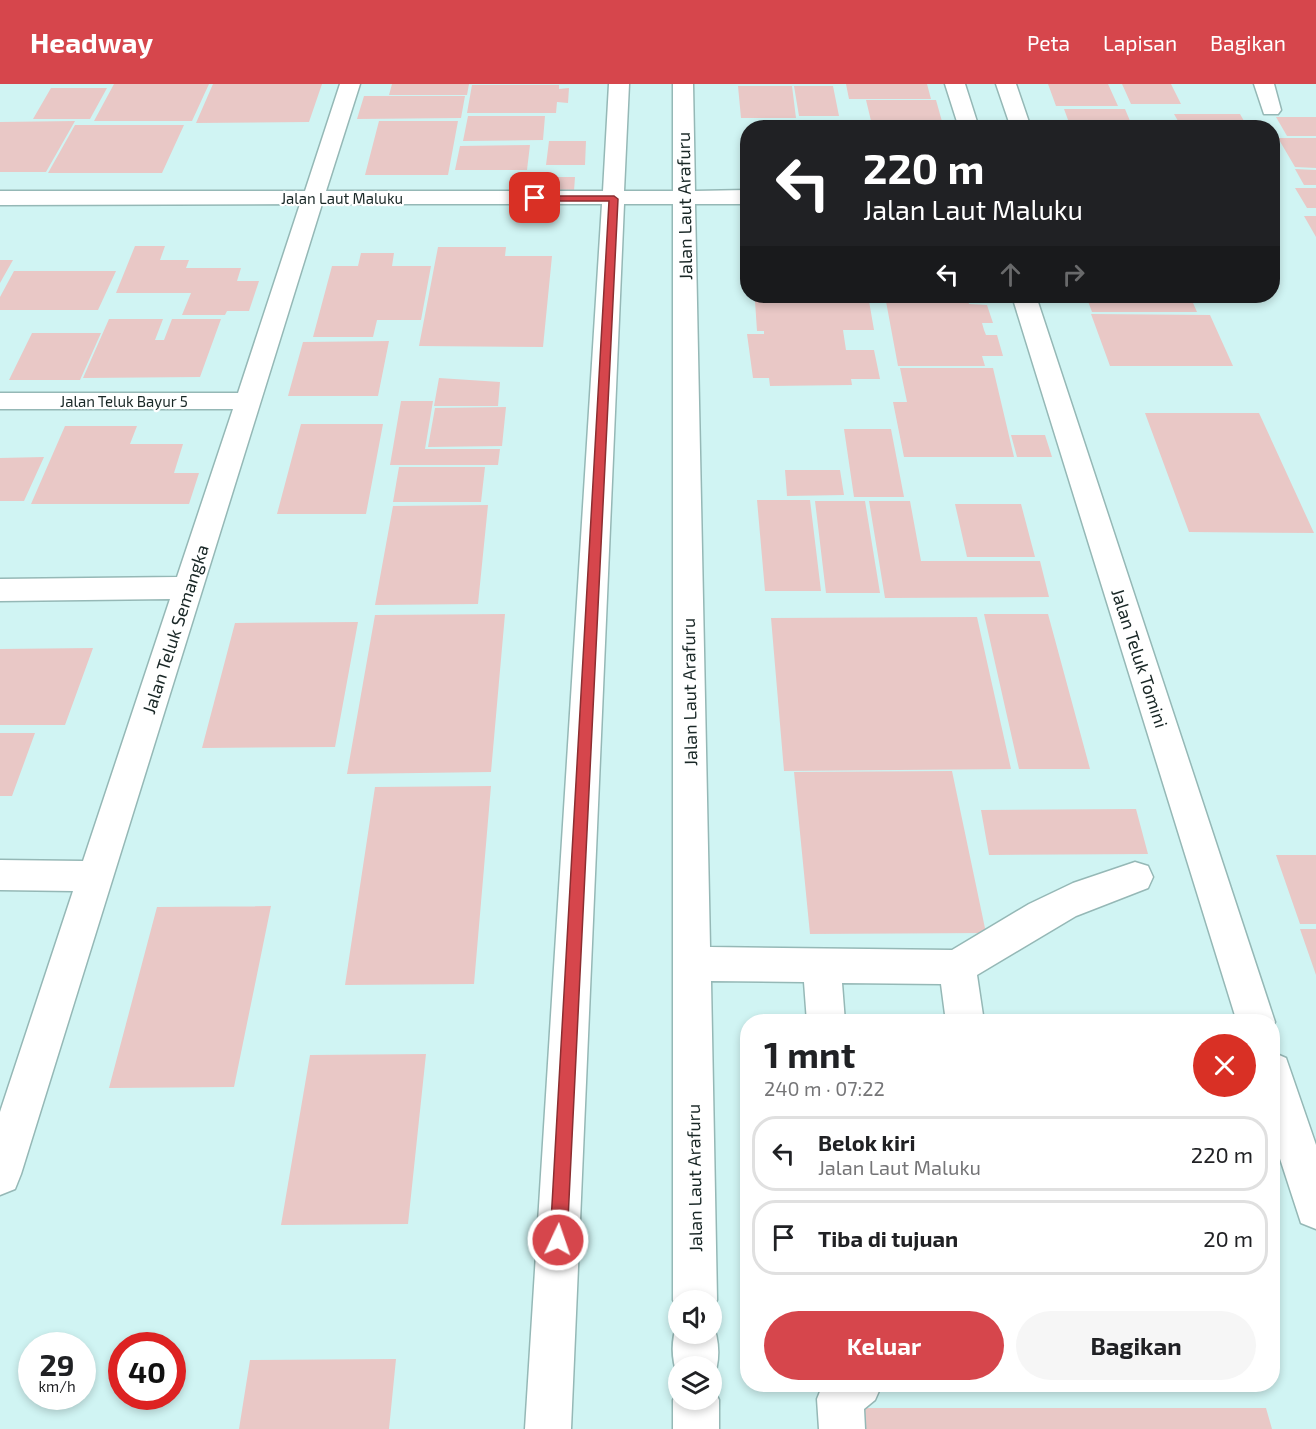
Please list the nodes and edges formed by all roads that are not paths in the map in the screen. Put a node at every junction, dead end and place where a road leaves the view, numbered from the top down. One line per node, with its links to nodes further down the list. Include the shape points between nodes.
1 (350, 84): 12 (street, Jalan Teluk Semangka)
2 (620, 84): 14 (street)
3 (683, 84): 13 (street, Jalan Laut Arafuru)
4 (955, 84): 8 (street)
5 (1006, 84): 9 (street)
6 (1264, 84): 7 (street)
7 (1271, 110)
8 (966, 120)
9 (1018, 120)
10 (740, 197): 13 (street)
11 (0, 198): 12 (street, Jalan Laut Maluku)
12 (314, 198): 14 (street, Jalan Laut Maluku); 17 (street, Jalan Teluk Semangka)
13 (684, 198): 14 (street, Jalan Laut Maluku); 23 (street, Jalan Laut Arafuru)
14 (614, 199): 35 (street)
15 (1026, 303): 28 (street, Jalan Teluk Tomini)
16 (0, 401): 17 (street, Jalan Teluk Bayur 5)
17 (248, 401): 18 (street, Jalan Teluk Semangka)
18 (188, 588): 19 (street); 21 (street, Jalan Teluk Semangka)
19 (0, 590)
20 (0, 875): 21 (street)
21 (95, 876): 30 (street, Jalan Teluk Semangka)
22 (1135, 877): 25 (street, via 1091,890 1040,914)
23 (692, 964): 24 (street); 32 (street, Jalan Laut Arafuru)
24 (822, 966): 25 (street); 26 (street)
25 (957, 967): 27 (street)
26 (825, 1014)
27 (964, 1014)
28 (1253, 1014)
29 (1280, 1096): 31 (street)
30 (0, 1174)
31 (1316, 1208)
32 (695, 1290)
33 (850, 1392): 37 (street, via 840,1400)
34 (696, 1410): 36 (street)
35 (548, 1429)
36 (696, 1429)
37 (842, 1429)

